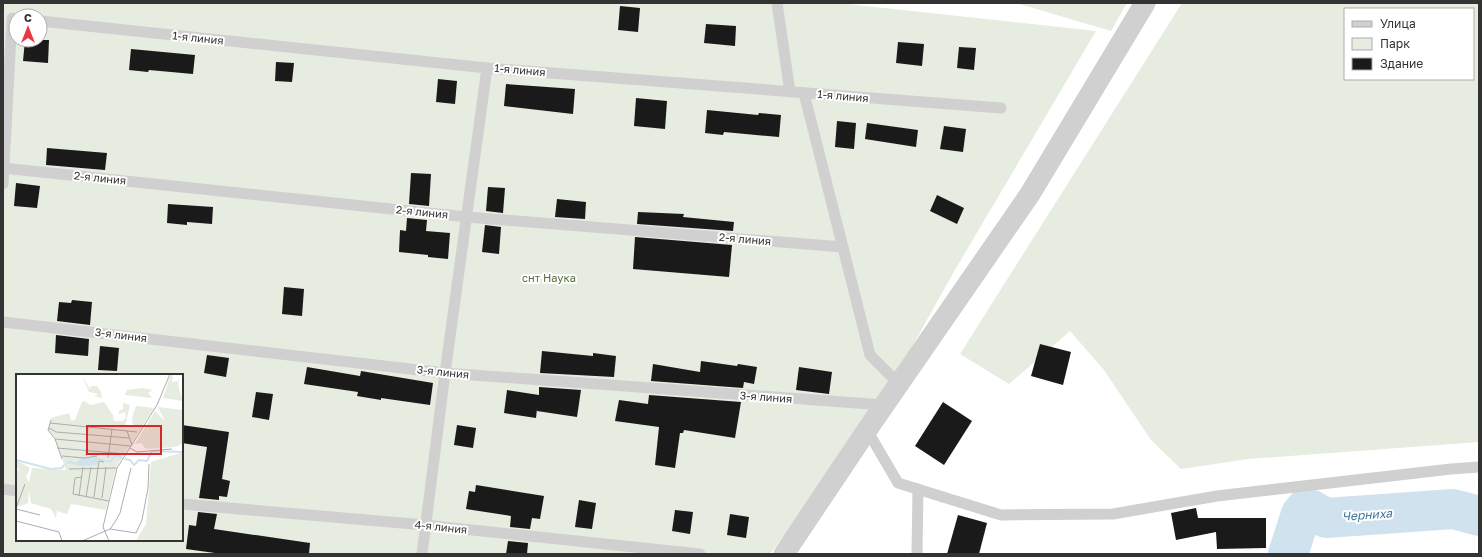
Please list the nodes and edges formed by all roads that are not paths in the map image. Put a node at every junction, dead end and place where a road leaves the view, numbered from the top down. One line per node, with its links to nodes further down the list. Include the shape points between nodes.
1 (777, 3): 6 (lane)
2 (1145, 3): 15 (street, via 1030,194)
3 (48, 22): 5 (lane, 1-я линия)
4 (9, 48): 9 (lane)
5 (487, 68): 6 (lane, 1-я линия); 11 (lane)
6 (790, 92): 7 (lane, 1-я линия)
7 (804, 93): 8 (lane, 1-я линия); 12 (lane)
8 (1001, 108)
9 (4, 168): 10 (lane); 11 (lane, 2-я линия)
10 (3, 184)
11 (467, 217): 12 (lane, 2-я линия); 14 (lane)
12 (843, 247): 15 (lane, via 870,355)
13 (3, 322): 14 (lane, 3-я линия)
14 (445, 372): 16 (lane, 3-я линия); 23 (lane)
15 (899, 384): 16 (street)
16 (884, 405): 17 (street)
17 (867, 430): 20 (lane, via 898,483); 26 (street)
18 (1479, 467): 20 (lane, via 1217,496 1113,514 1001,515)
19 (3, 490): 21 (lane)
20 (918, 490): 27 (lane)
21 (16, 491)
22 (183, 504): 23 (lane, 4-я линия)
23 (425, 525): 24 (lane); 25 (lane, 4-я линия)
24 (422, 554)
25 (700, 554)
26 (784, 554)
27 (917, 554)

